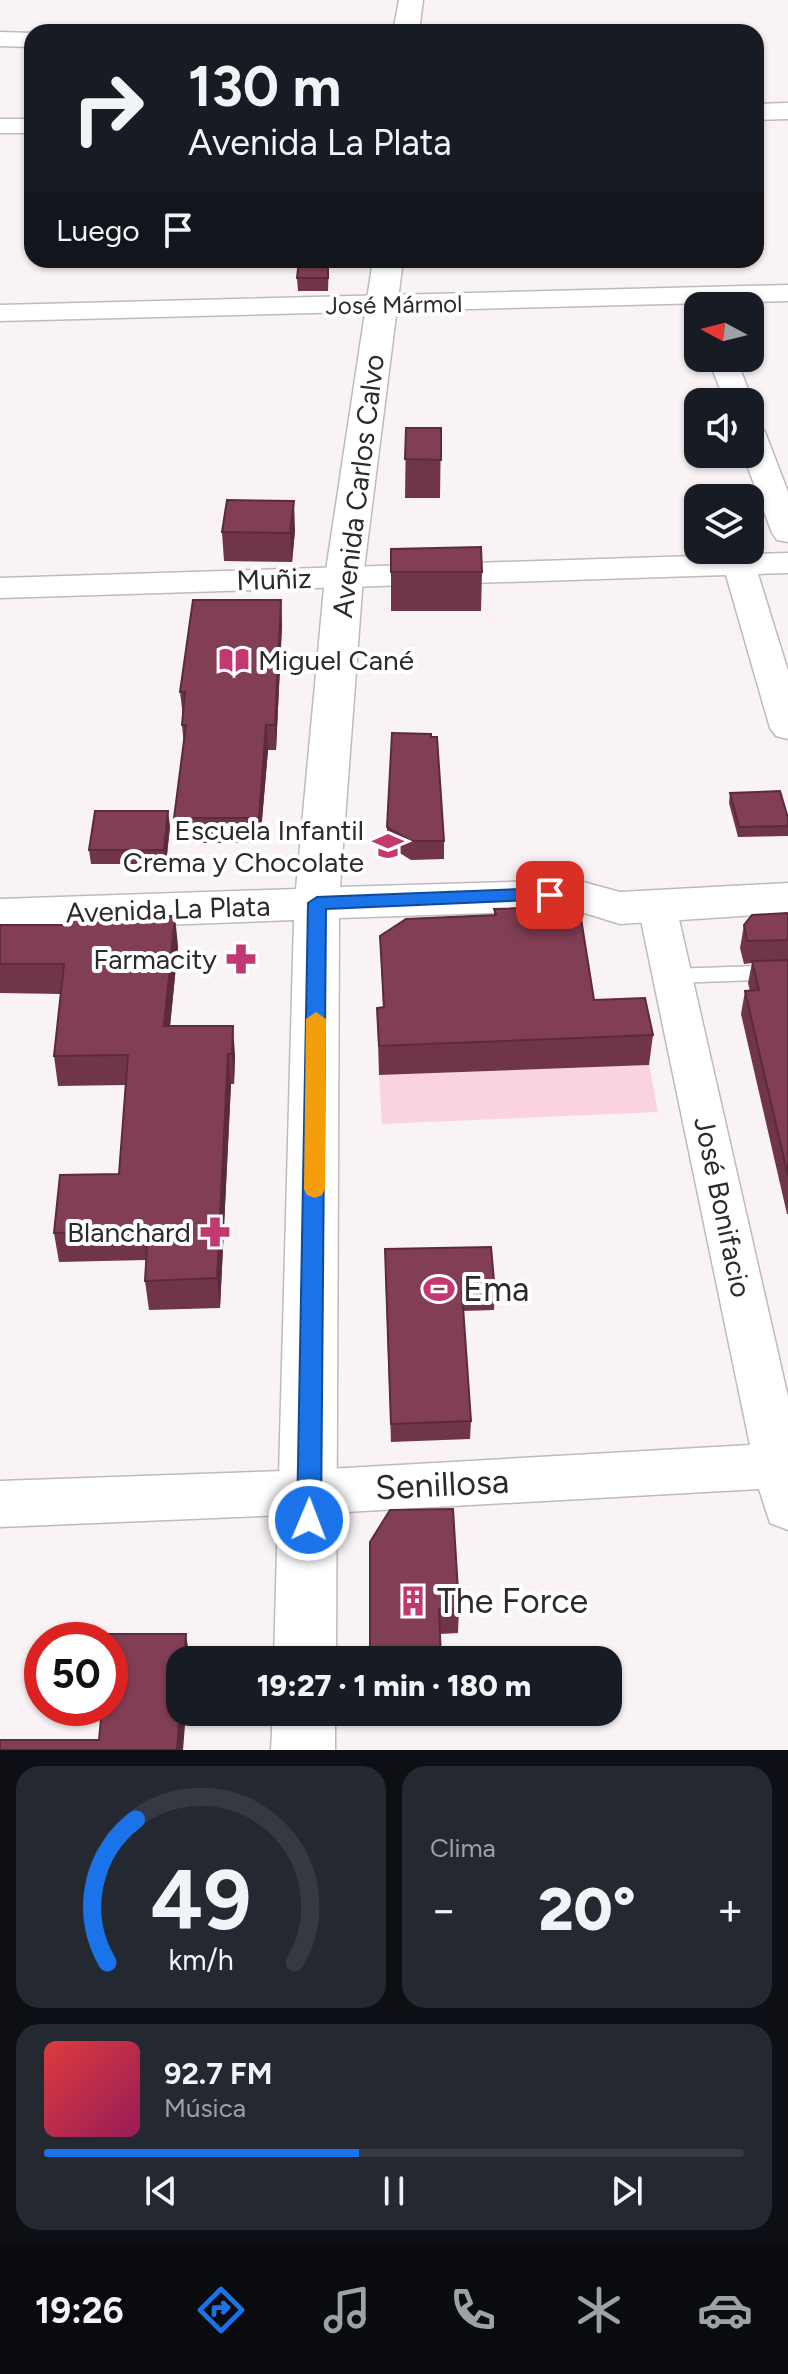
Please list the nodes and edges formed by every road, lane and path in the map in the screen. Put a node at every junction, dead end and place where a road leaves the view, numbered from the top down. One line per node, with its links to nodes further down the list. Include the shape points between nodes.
1 (411, 0): 2 (main road)
2 (407, 24)
3 (0, 39): 4 (street)
4 (24, 40)
5 (788, 111): 6 (main road)
6 (764, 112)
7 (0, 126): 8 (street)
8 (24, 126)
9 (387, 268): 13 (main road, Avenida Carlos Calvo)
10 (788, 293): 11 (street, José Mármol)
11 (764, 295)
12 (684, 301): 13 (street, José Mármol)
13 (380, 306): 14 (street, José Mármol); 19 (main road, Avenida Carlos Calvo)
14 (0, 313)
15 (764, 468): 16 (street)
16 (788, 533)
17 (788, 563): 18 (street, Muñiz)
18 (739, 565): 19 (street, Muñiz); 21 (street)
19 (344, 577): 20 (street, Muñiz); 24 (main road, Avenida Carlos Calvo)
20 (0, 588)
21 (788, 728)
22 (785, 891): 23 (main road, Avenida La Plata, via 615,881); 25 (main road, Avenida La Plata)
23 (576, 895): 24 (main road, Avenida La Plata); 25 (main road, Avenida La Plata, via 620,908)
24 (317, 903): 26 (main road, Avenida La Plata); 30 (main road, Avenida Carlos Calvo)
25 (657, 906): 28 (street, José Bonifacio)
26 (0, 915)
27 (788, 972): 28 (lane)
28 (672, 976): 29 (street, José Bonifacio)
29 (785, 1479): 30 (street, Senillosa)
30 (310, 1492): 31 (street, Senillosa); 32 (main road, Avenida Carlos Calvo)
31 (0, 1504)
32 (305, 1646)
33 (304, 1726): 34 (main road)
34 (303, 1750)

